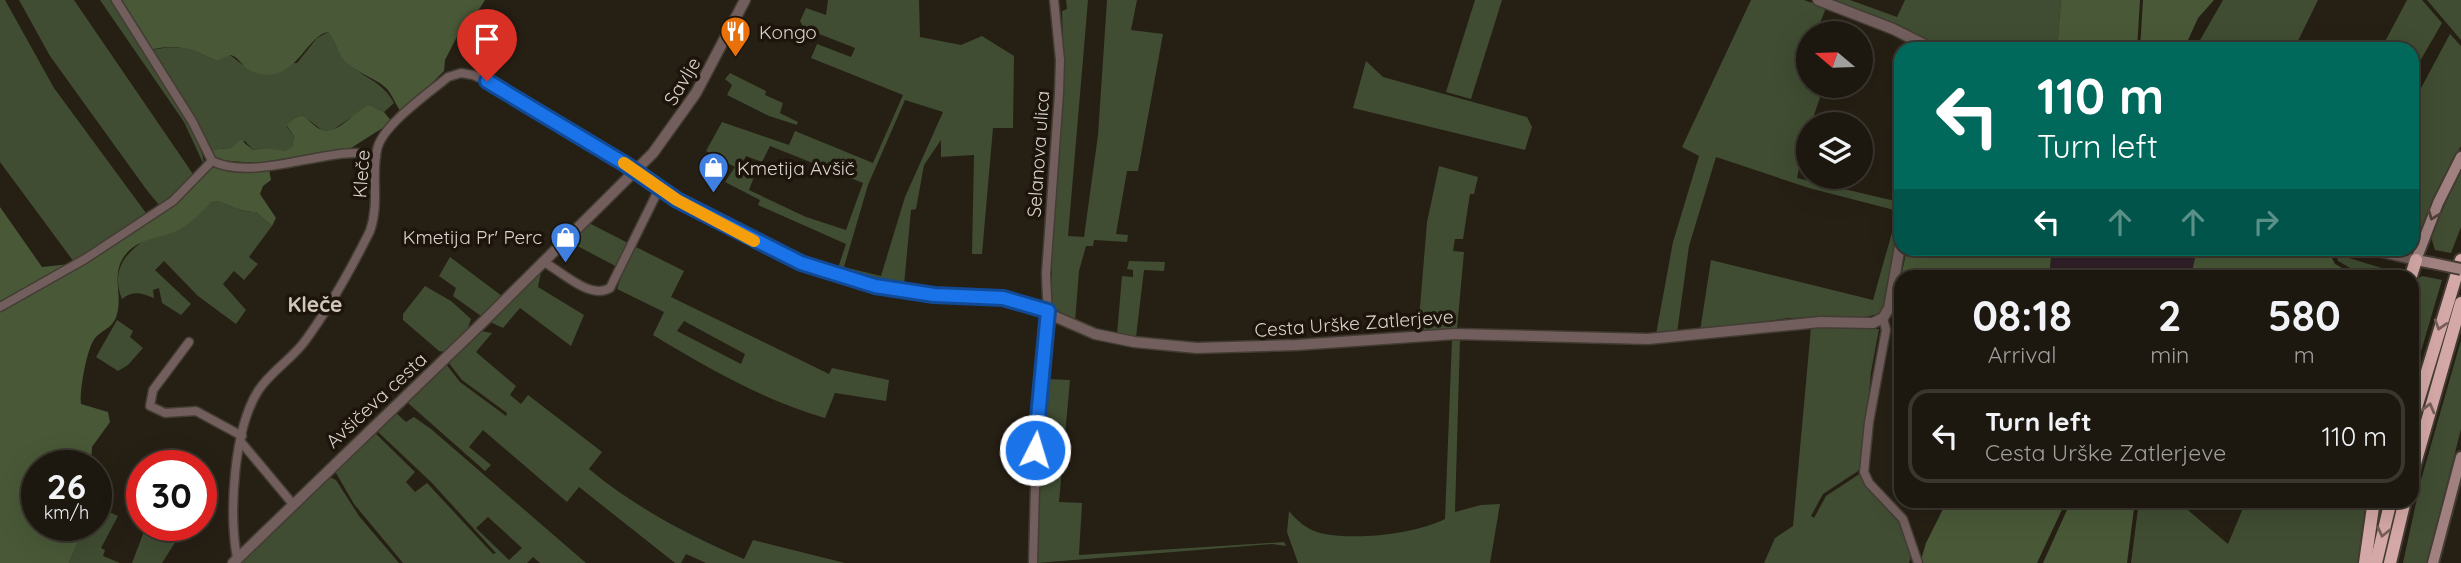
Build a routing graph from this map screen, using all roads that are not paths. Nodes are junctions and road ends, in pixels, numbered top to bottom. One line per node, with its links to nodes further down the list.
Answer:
1 (116, 0): 8 (street)
2 (745, 0): 9 (street, Savlje)
3 (1054, 0): 22 (street, Selanova ulica)
4 (1818, 0): 5 (street)
5 (1919, 42)
6 (376, 157): 8 (street); 9 (street, Kleče); 26 (street, Kleče)
7 (2461, 157): 11 (main road, one-way to 11)
8 (212, 162): 21 (street)
9 (635, 171): 10 (street, Cesta Urške Zatlerjeve); 16 (street, Avšičeva cesta)
10 (659, 189): 16 (street); 22 (street, Cesta Urške Zatlerjeve)
11 (2419, 252)
12 (2399, 256): 14 (street)
13 (2418, 256): 14 (main road, one-way to 14)
14 (2416, 260): 17 (main road, bridge); 18 (highway)
15 (2461, 260): 25 (highway, one-way to 25)
16 (544, 262): 29 (street, Avšičeva cesta)
17 (2461, 269)
18 (2413, 270)
19 (1894, 285): 23 (street)
20 (2461, 303): 27 (highway, one-way to 20)
21 (0, 307)
22 (1048, 311): 23 (street, Cesta Urške Zatlerjeve); 36 (street, Selanova ulica)
23 (1883, 318): 30 (street)
24 (189, 342): 26 (street)
25 (2419, 398)
26 (241, 439): 29 (street); 35 (street, Kleče)
27 (2419, 450)
28 (2461, 457): 41 (main road)
29 (292, 503): 35 (street, Avšičeva cesta)
30 (1894, 507)
31 (1895, 508): 37 (street)
32 (2373, 508): 38 (highway)
33 (2389, 508): 39 (highway, one-way to 39)
34 (2403, 508): 40 (highway)
35 (235, 561)
36 (1033, 563)
37 (1918, 563)
38 (2365, 563)
39 (2376, 563)
40 (2390, 563)
41 (2433, 563)

